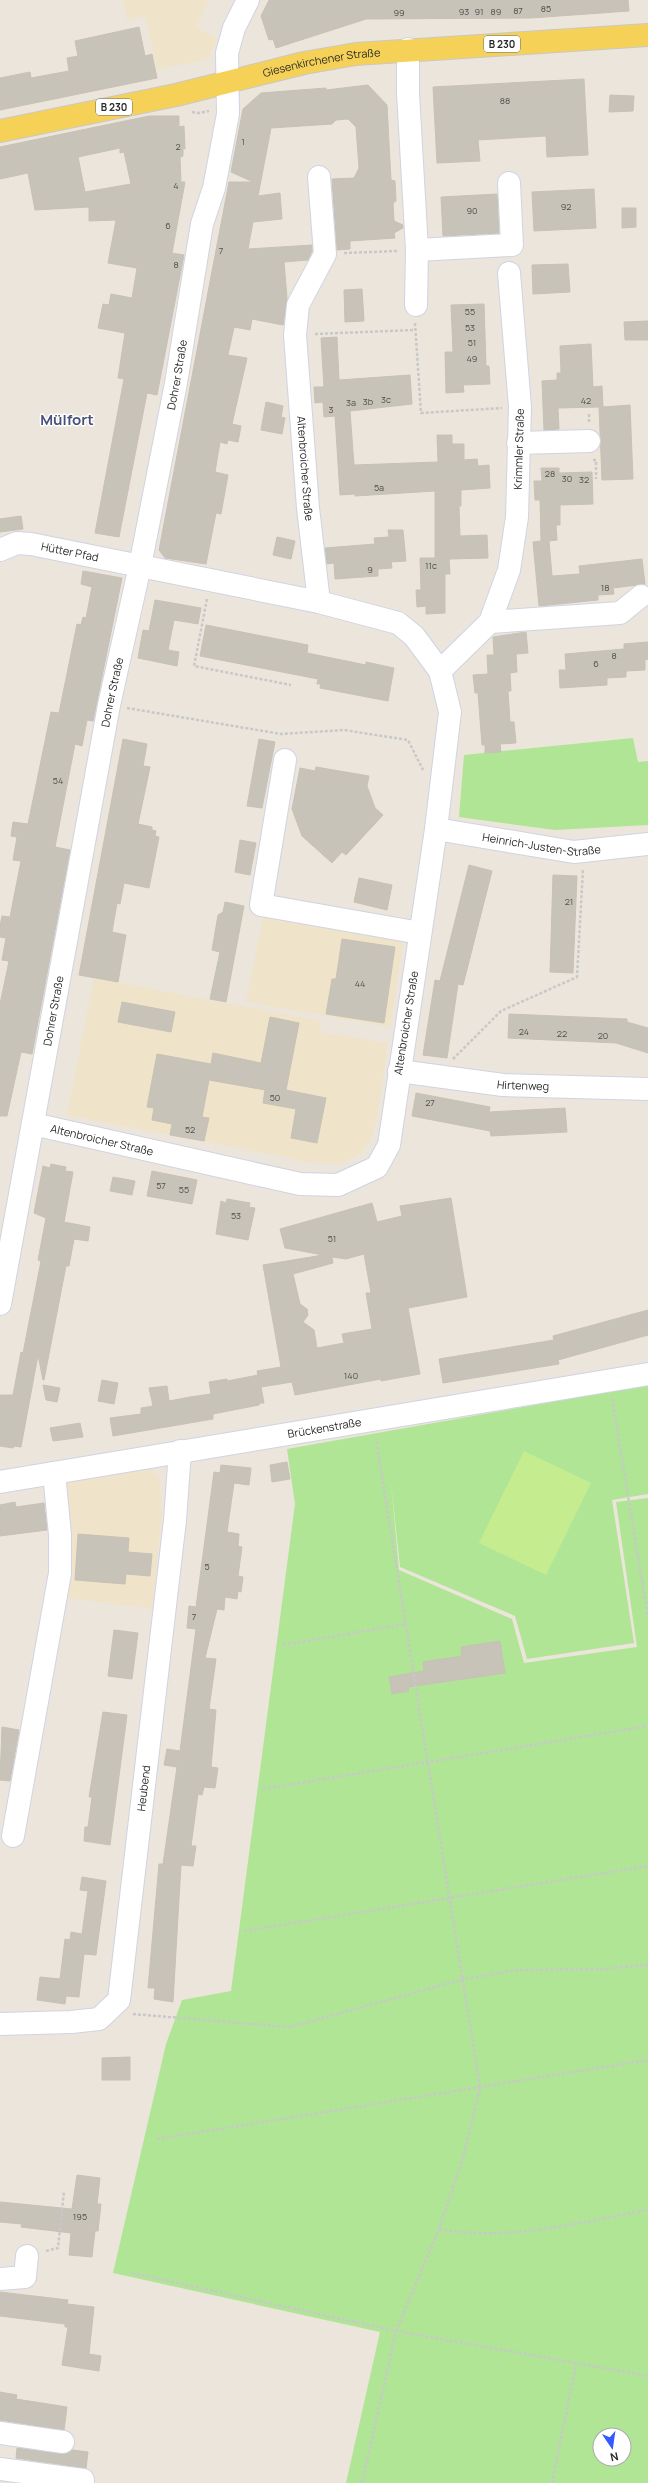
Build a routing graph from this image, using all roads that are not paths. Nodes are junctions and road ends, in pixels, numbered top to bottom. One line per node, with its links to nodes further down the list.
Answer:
1 (248, 0): 4 (street, Dohrer Straße)
2 (648, 35): 3 (main road, Giesenkirchener Straße / B 230)
3 (408, 50): 4 (main road, Giesenkirchener Straße / B 230); 8 (street)
4 (227, 83): 5 (main road, Giesenkirchener Straße / B 230); 14 (street, Dohrer Straße)
5 (0, 131)
6 (319, 177): 16 (street, Altenbroicher Straße)
7 (509, 183): 8 (street)
8 (416, 250): 10 (street)
9 (509, 273): 12 (street, Krimmler Straße)
10 (416, 305)
11 (588, 440): 12 (street)
12 (518, 443): 17 (street, Krimmler Straße)
13 (0, 550): 14 (street, Hütter Pfad)
14 (140, 566): 16 (street, Altenbroicher Straße); 25 (street, Dohrer Straße)
15 (641, 596): 17 (street)
16 (319, 602): 18 (street, Altenbroicher Straße)
17 (490, 622): 18 (street, Krimmler Straße)
18 (440, 671): 20 (street, Altenbroicher Straße)
19 (285, 760): 22 (street)
20 (436, 829): 21 (street, Heinrich-Justen-Straße); 22 (street, Altenbroicher Straße)
21 (648, 844)
22 (420, 933): 23 (street, Altenbroicher Straße)
23 (398, 1071): 24 (street, Hirtenweg); 25 (street, Altenbroicher Straße)
24 (648, 1088)
25 (33, 1124): 26 (street, Dohrer Straße)
26 (0, 1304)
27 (648, 1374): 28 (street, Brückenstraße)
28 (180, 1451): 29 (street, Brückenstraße); 32 (street, Heubend)
29 (54, 1473): 30 (street, Brückenstraße); 31 (street)
30 (0, 1482)
31 (13, 1836)
32 (0, 2024)
33 (27, 2256): 34 (street)
34 (0, 2278)
35 (0, 2433): 36 (street)
36 (63, 2442)
37 (1, 2470): 38 (street)
38 (83, 2480)

